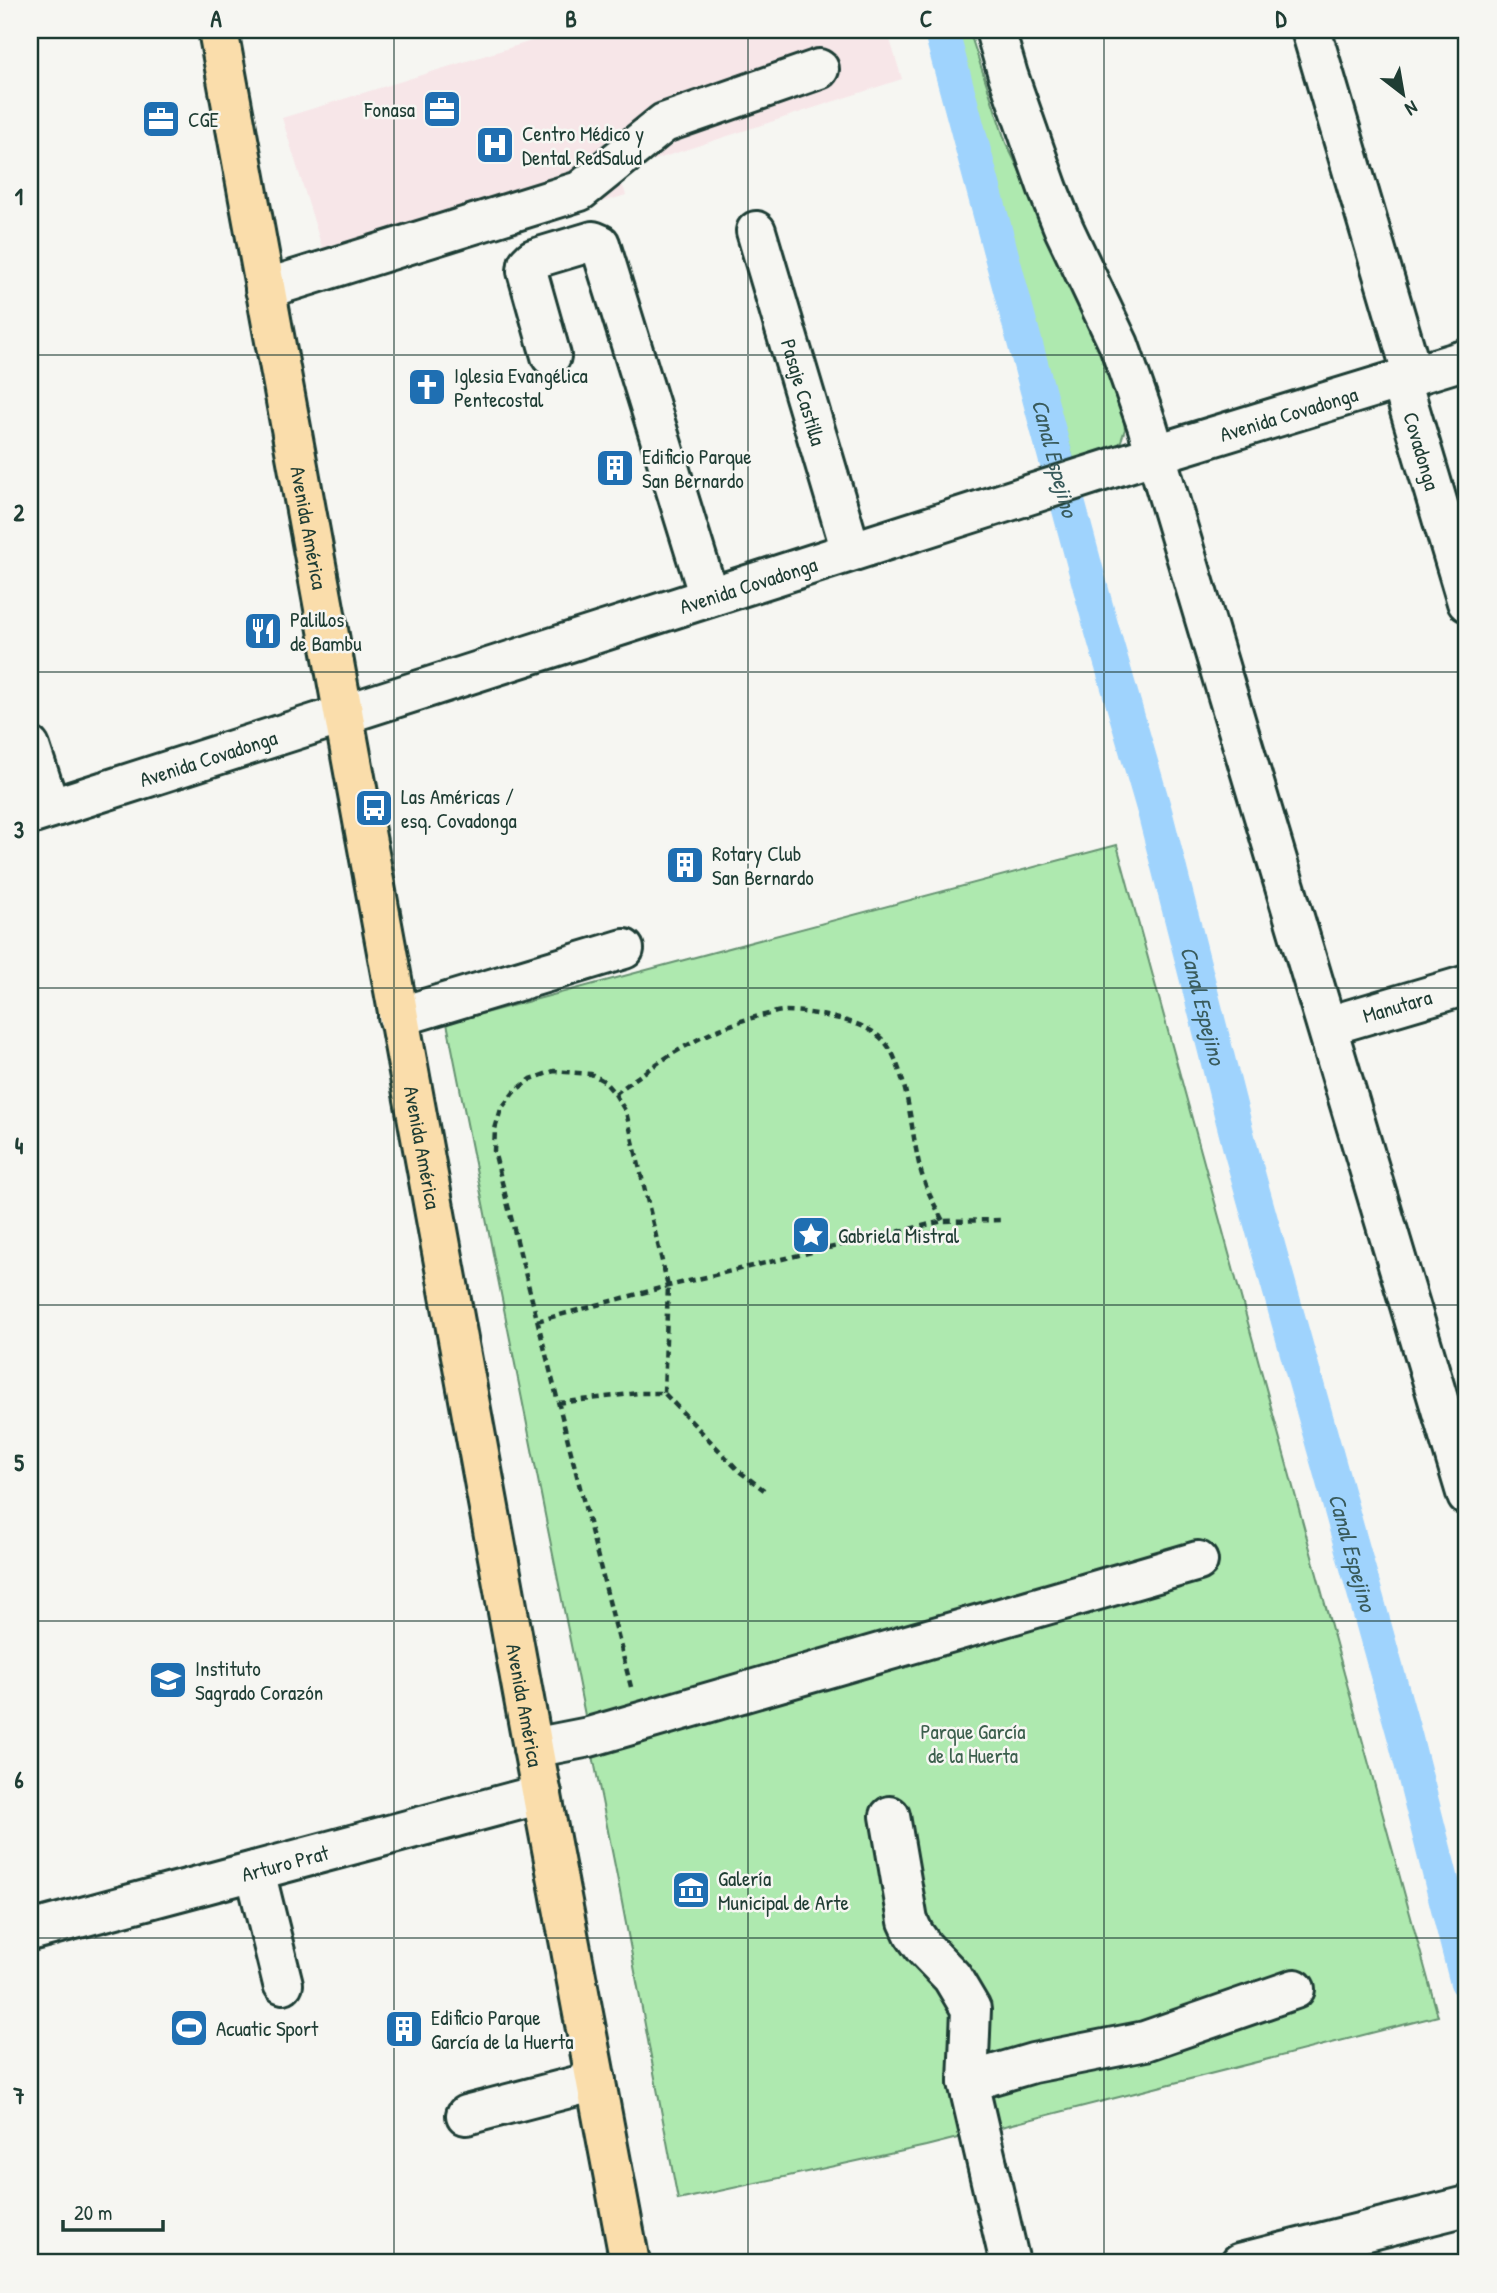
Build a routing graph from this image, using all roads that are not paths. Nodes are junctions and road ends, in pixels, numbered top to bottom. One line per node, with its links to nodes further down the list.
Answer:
1 (218, 30): 6 (main road, Avenida América)
2 (995, 30): 10 (street)
3 (1311, 30): 9 (street, Covadonga)
4 (819, 69): 6 (street)
5 (756, 232): 11 (street, Pasaje Castilla)
6 (265, 289): 14 (main road, Avenida América)
7 (551, 356): 12 (street)
8 (1467, 359): 9 (street, Avenida Covadonga)
9 (1407, 378): 10 (street, Avenida Covadonga); 13 (street, Covadonga)
10 (1156, 454): 11 (street, Avenida Covadonga); 20 (street)
11 (851, 551): 12 (street, Avenida Covadonga)
12 (709, 597): 14 (street, Avenida Covadonga)
13 (1467, 602)
14 (343, 715): 16 (street, Avenida Covadonga); 19 (main road, Avenida América)
15 (30, 747): 16 (street)
16 (40, 811)
17 (624, 949): 19 (street)
18 (1467, 985): 20 (street, Manutara)
19 (398, 1017): 23 (main road, Avenida América)
20 (1328, 1026): 21 (street)
21 (1467, 1496)
22 (1198, 1561): 23 (street)
23 (533, 1748): 24 (main road, Avenida América)
24 (542, 1794): 26 (street, Arturo Prat); 30 (main road, Avenida América)
25 (890, 1816): 31 (street)
26 (255, 1871): 27 (street, Arturo Prat); 28 (street)
27 (30, 1931)
28 (283, 1984)
29 (1295, 1989): 31 (street)
30 (596, 2081): 32 (street); 35 (main road, Avenida América)
31 (968, 2082): 36 (street)
32 (466, 2115)
33 (1467, 2206): 34 (street)
34 (1262, 2261)
35 (630, 2263)
36 (1010, 2263)

